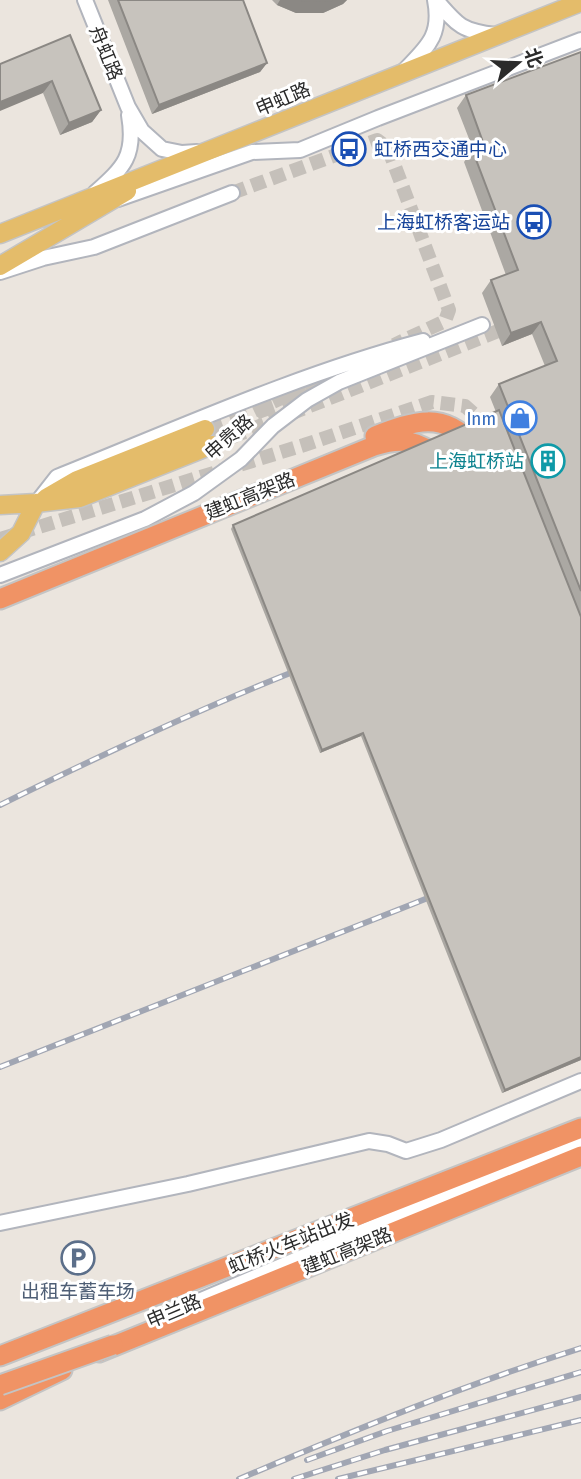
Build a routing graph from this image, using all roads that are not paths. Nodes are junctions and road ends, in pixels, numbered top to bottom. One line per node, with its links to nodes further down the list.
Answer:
1 (85, 0): 7 (street, 舟虹路)
2 (435, 0): 4 (street); 6 (street)
3 (581, 2): 4 (main road, 申虹路)
4 (498, 35): 6 (main road, 申虹路)
5 (581, 40): 10 (street)
6 (402, 74): 8 (main road, 申虹路)
7 (128, 107): 8 (street); 10 (street)
8 (208, 152): 10 (main road, 申虹路)
9 (232, 193): 13 (street)
10 (101, 199): 11 (main road, 申虹路); 12 (main road)
11 (0, 234)
12 (0, 265)
13 (0, 272)
14 (208, 437): 18 (main road, 申贵路)
15 (344, 458): 16 (highway); 17 (highway, 建虹高架路); 22 (highway, 建虹高架路)
16 (485, 466)
17 (453, 474)
18 (36, 503): 19 (main road, 申贵路); 20 (main road); 21 (street, 申贵路)
19 (0, 505)
20 (0, 552)
21 (0, 575)
22 (0, 597)
23 (581, 1081): 27 (street)
24 (581, 1128): 29 (highway, 虹桥火车站出发)
25 (581, 1142): 30 (street, 申兰路)
26 (581, 1156): 28 (highway, 建虹高架路)
27 (0, 1223)
28 (113, 1345): 30 (highway, bridge); 31 (highway, bridge)
29 (0, 1356)
30 (0, 1385)
31 (0, 1399)

